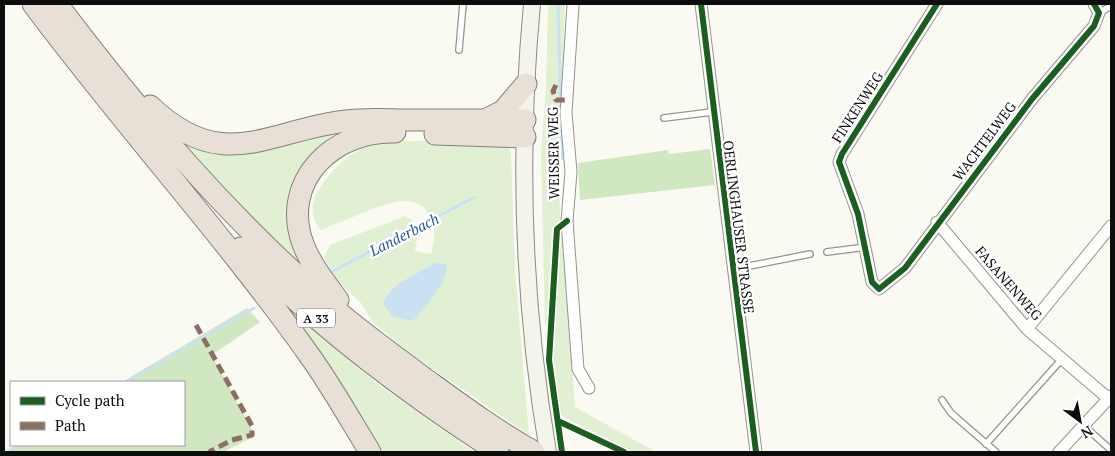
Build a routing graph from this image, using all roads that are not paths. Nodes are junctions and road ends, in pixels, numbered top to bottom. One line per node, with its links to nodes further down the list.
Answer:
1 (33, 4): 17 (highway, A 33)
2 (57, 4): 10 (highway, A 33)
3 (463, 4): 11 (lane)
4 (532, 4): 12 (main road)
5 (573, 4): 28 (street, WEISSER WEG)
6 (700, 4): 13 (street, OERLINGHAUSER STRASSE)
7 (937, 4): 20 (street, FINKENWEG)
8 (1111, 6): 9 (lane)
9 (1096, 8): 18 (street, WACHTELWEG)
10 (81, 36): 15 (highway); 26 (highway, A 33)
11 (459, 50)
12 (526, 84): 15 (highway); 16 (main road)
13 (712, 112): 14 (lane); 23 (street, OERLINGHAUSER STRASSE)
14 (664, 118)
15 (485, 120): 16 (highway)
16 (525, 129): 26 (highway); 37 (main road)
17 (157, 158): 34 (highway); 35 (highway, A 33)
18 (937, 222): 24 (street, WACHTELWEG); 25 (street, FASANENWEG)
19 (1111, 226): 25 (street)
20 (866, 247): 21 (lane); 24 (street, FINKENWEG)
21 (827, 252)
22 (810, 254): 23 (lane)
23 (733, 270): 38 (street, OERLINGHAUSER STRASSE)
24 (879, 289)
25 (1027, 329): 27 (street, FASANENWEG)
26 (364, 334): 36 (highway, A 33)
27 (1062, 359): 29 (street, FASANENWEG); 32 (lane)
28 (589, 388)
29 (1110, 397): 31 (street)
30 (942, 400): 32 (lane)
31 (1084, 426): 33 (lane); 40 (street)
32 (986, 444): 39 (lane)
33 (1111, 450)
34 (370, 452)
35 (498, 452)
36 (534, 452)
37 (548, 452)
38 (756, 452)
39 (996, 452)
40 (1059, 452)

